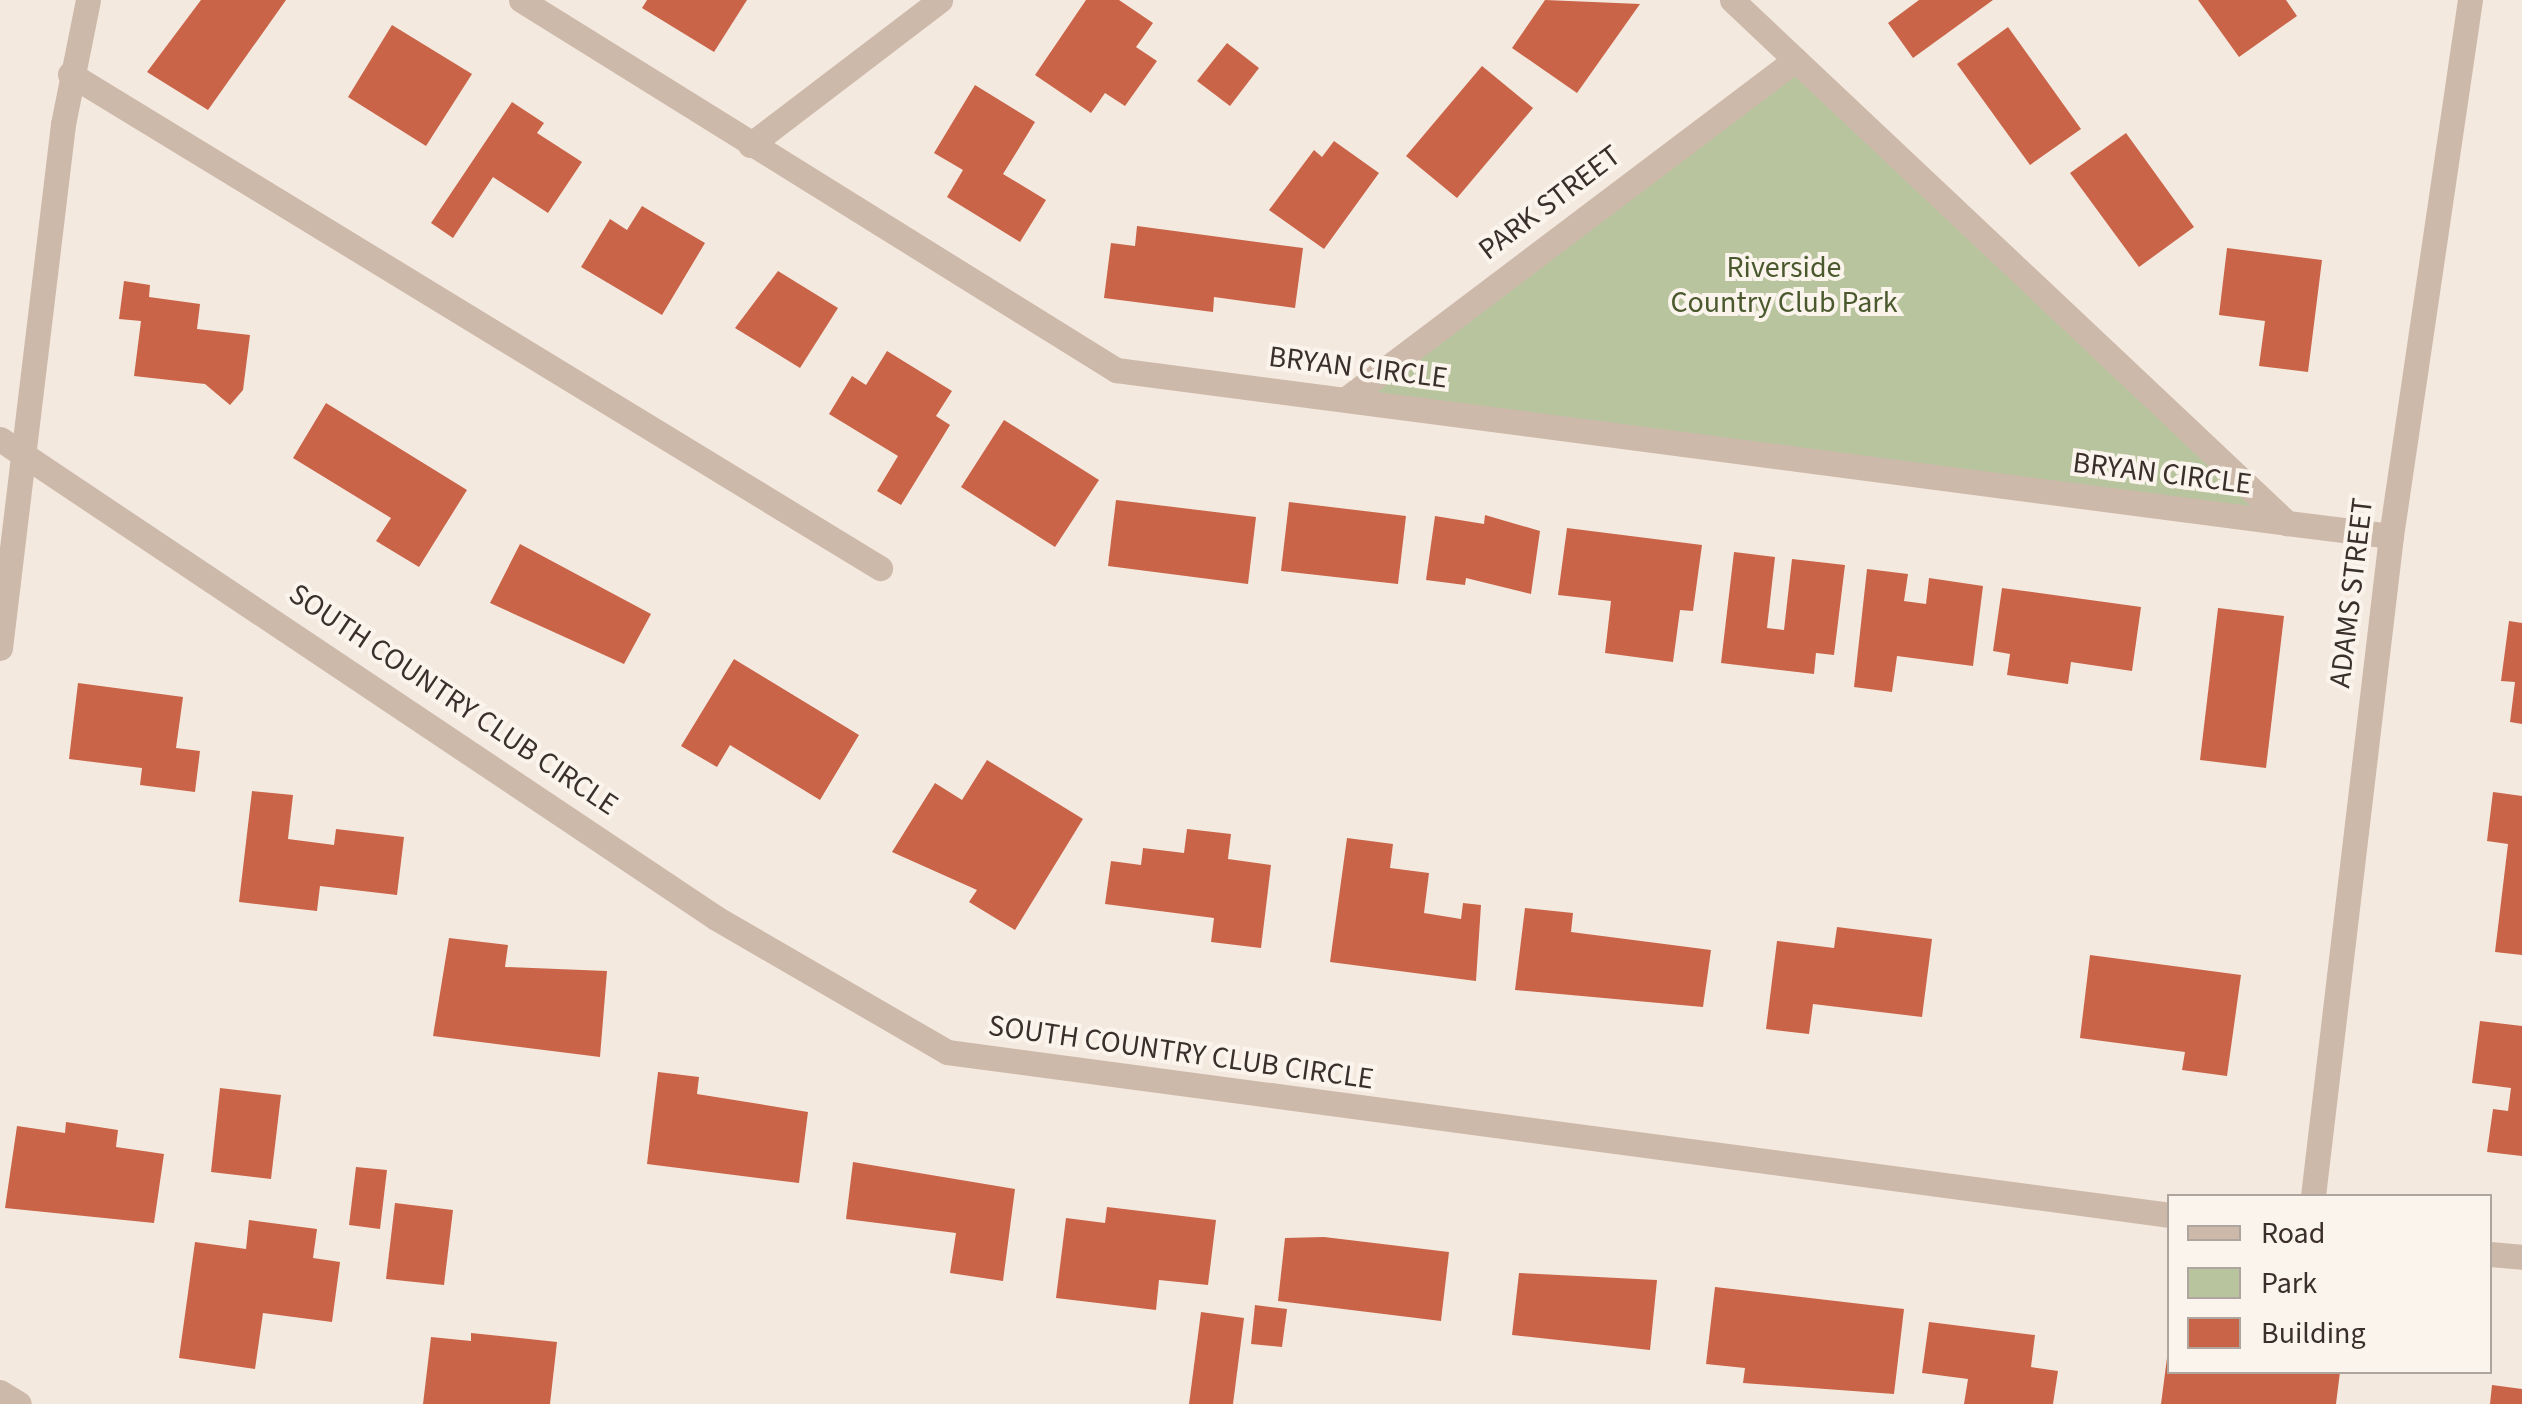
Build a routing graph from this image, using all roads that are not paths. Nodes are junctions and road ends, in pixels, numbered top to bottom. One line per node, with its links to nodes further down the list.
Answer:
1 (88, 0): 7 (street)
2 (521, 0): 8 (street, BRYAN CIRCLE)
3 (940, 0): 8 (street)
4 (1732, 0): 6 (street, BRYAN CIRCLE)
5 (2470, 0): 13 (street, ADAMS STREET)
6 (1795, 60): 9 (street, PARK STREET); 12 (street, BRYAN CIRCLE)
7 (70, 74): 11 (street); 14 (street)
8 (750, 145): 9 (street, BRYAN CIRCLE)
9 (1346, 400): 12 (street, BRYAN CIRCLE)
10 (0, 439): 11 (street, SOUTH COUNTRY CLUB CIRCLE)
11 (26, 455): 15 (street); 17 (street, SOUTH COUNTRY CLUB CIRCLE)
12 (2288, 523): 13 (street, BRYAN CIRCLE)
13 (2391, 536): 16 (street, ADAMS STREET)
14 (880, 568)
15 (0, 648)
16 (2313, 1194)
17 (2167, 1215)
18 (2492, 1254): 19 (street)
19 (2522, 1257)
20 (0, 1392): 21 (street)
21 (19, 1404)

